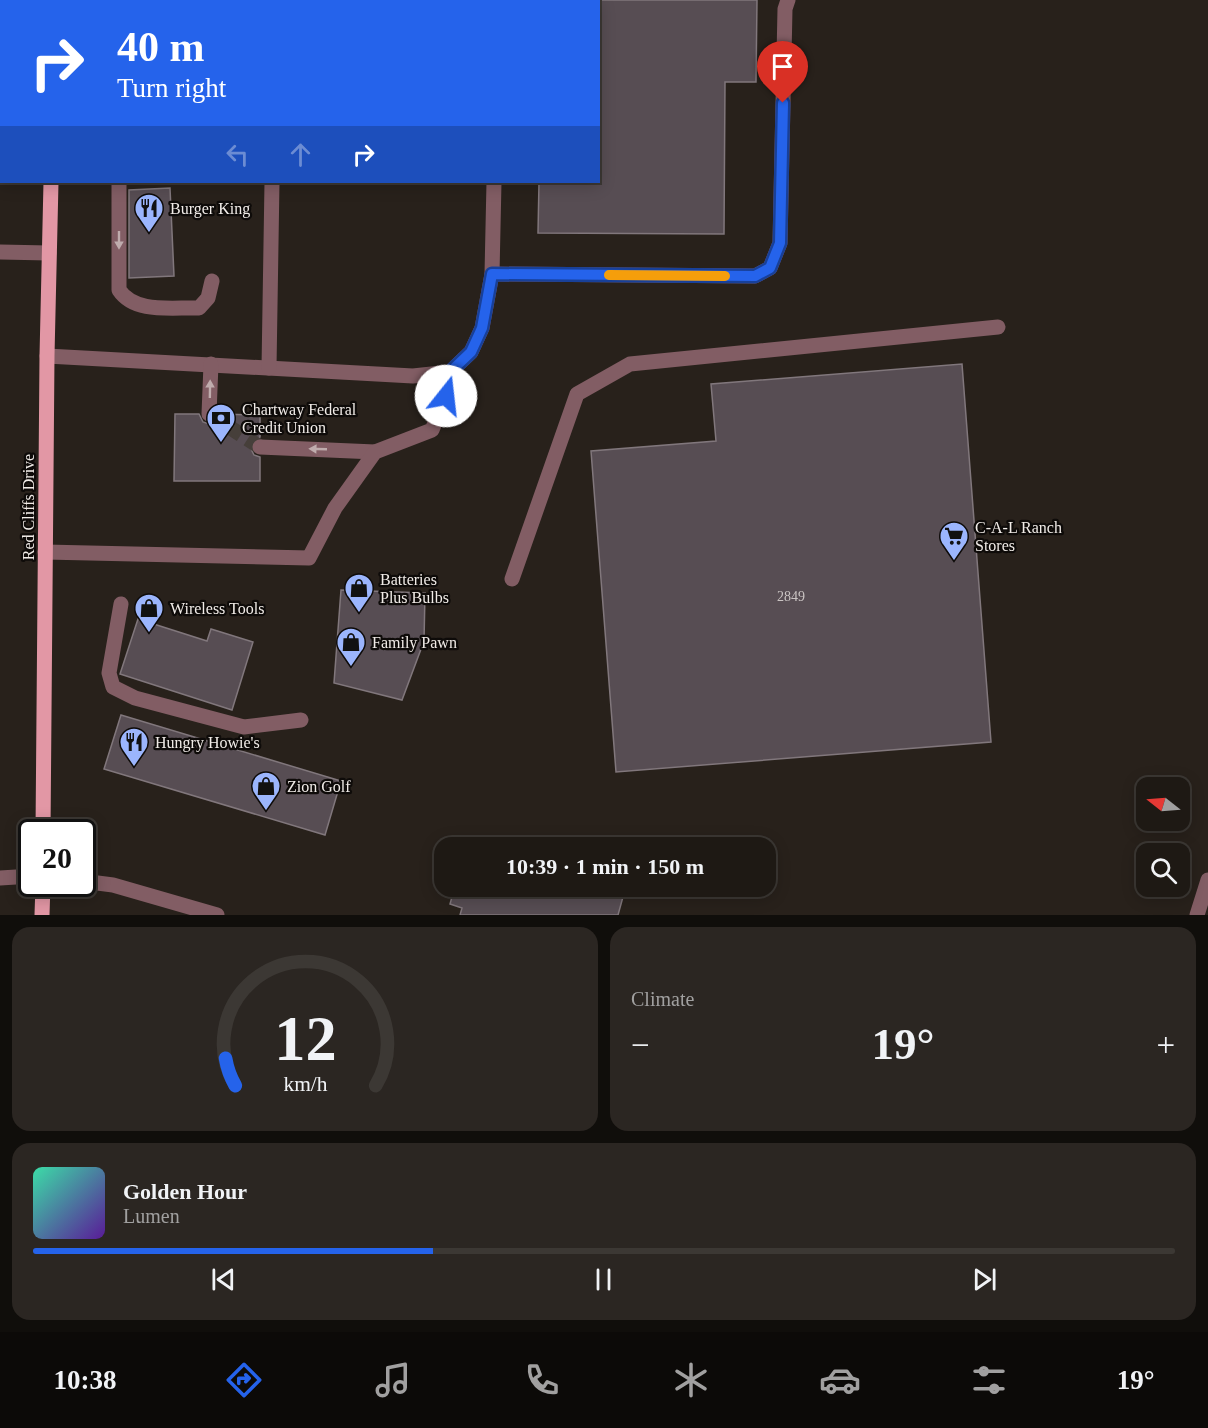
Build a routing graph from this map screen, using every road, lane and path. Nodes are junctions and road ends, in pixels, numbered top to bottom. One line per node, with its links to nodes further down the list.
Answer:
1 (788, 0): 8 (street)
2 (51, 183): 7 (main road, Red Cliffs Drive)
3 (119, 183): 9 (street, one-way to 9)
4 (272, 183): 13 (street)
5 (494, 183): 8 (street)
6 (0, 252): 7 (street)
7 (49, 253): 11 (main road, Red Cliffs Drive)
8 (492, 274): 14 (street)
9 (212, 280)
10 (998, 327): 19 (street)
11 (47, 356): 12 (street); 18 (main road, Red Cliffs Drive)
12 (211, 364): 13 (street); 15 (street, one-way to 12)
13 (269, 368): 14 (street)
14 (450, 372): 17 (street)
15 (209, 414)
16 (260, 447): 17 (street, one-way to 16)
17 (375, 452): 18 (street)
18 (45, 552): 22 (main road, Red Cliffs Drive)
19 (512, 579)
20 (121, 604): 21 (street)
21 (301, 720)
22 (43, 819)
23 (18, 877): 24 (street)
24 (0, 878)
25 (1208, 880): 30 (street)
26 (96, 882): 29 (street)
27 (43, 897): 28 (main road)
28 (42, 915)
29 (217, 915)
30 (1197, 915)

